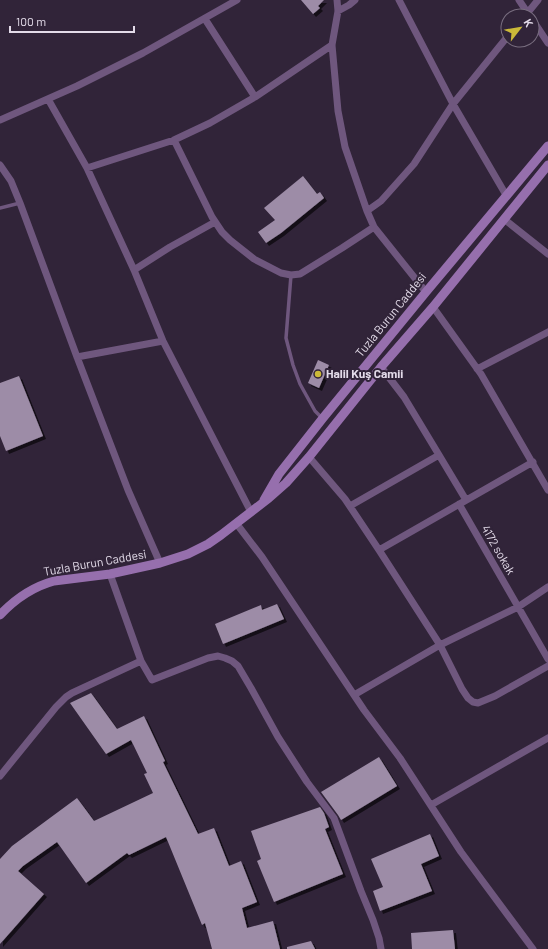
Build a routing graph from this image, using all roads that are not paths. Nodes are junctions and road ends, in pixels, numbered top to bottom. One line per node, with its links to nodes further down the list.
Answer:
1 (237, 0): 6 (street)
2 (337, 0): 5 (street)
3 (355, 0): 5 (street)
4 (399, 0): 13 (street)
5 (338, 11): 9 (street)
6 (205, 19): 11 (street); 12 (street)
7 (540, 31): 8 (street)
8 (548, 43)
9 (332, 45): 11 (street); 23 (street)
10 (500, 46): 13 (street)
11 (255, 97): 15 (street)
12 (48, 99): 14 (street); 19 (street)
13 (453, 104): 20 (street); 23 (street)
14 (0, 120)
15 (174, 140): 19 (street); 25 (street)
16 (548, 146): 20 (main road, Tuzla Burun Caddesi)
17 (0, 165): 21 (street)
18 (548, 165): 24 (main road, Tuzla Burun Caddesi)
19 (87, 168): 28 (street)
20 (506, 195): 30 (main road, Tuzla Burun Caddesi)
21 (20, 203): 22 (lane); 34 (street)
22 (0, 208)
23 (367, 211): 26 (street)
24 (504, 219): 27 (street); 31 (main road, Tuzla Burun Caddesi)
25 (215, 222): 28 (street); 29 (street)
26 (374, 227): 29 (street); 30 (street)
27 (548, 254)
28 (134, 270): 33 (street)
29 (291, 275): 37 (lane)
30 (426, 292): 37 (main road, Tuzla Burun Caddesi)
31 (432, 307): 35 (main road, Tuzla Burun Caddesi); 36 (street)
32 (548, 332): 36 (street)
33 (163, 341): 34 (street); 46 (street)
34 (77, 357): 49 (street)
35 (381, 367): 38 (street); 39 (main road, Tuzla Burun Caddesi)
36 (477, 369): 40 (street)
37 (323, 418): 44 (main road, Tuzla Burun Caddesi)
38 (438, 455): 42 (street); 45 (street)
39 (309, 457): 44 (main road, Tuzla Burun Caddesi); 45 (street)
40 (533, 462): 41 (street); 42 (street)
41 (548, 490)
42 (466, 500): 43 (street)
43 (459, 504): 48 (street); 52 (street, 4172 sokak)
44 (260, 506): 46 (main road, Tuzla Burun Caddesi)
45 (350, 506): 48 (street)
46 (251, 512): 47 (main road, Tuzla Burun Caddesi)
47 (236, 523): 49 (main road, Tuzla Burun Caddesi); 58 (street)
48 (379, 550): 54 (street)
49 (160, 563): 50 (main road, Tuzla Burun Caddesi)
50 (110, 574): 53 (main road, Tuzla Burun Caddesi); 56 (street)
51 (548, 587): 52 (street)
52 (518, 607): 54 (street); 55 (street, 4172 sokak)
53 (0, 615)
54 (440, 645): 57 (street); 58 (street)
55 (548, 659)
56 (140, 661): 60 (street); 62 (street)
57 (548, 666)
58 (354, 695): 61 (street)
59 (548, 738): 61 (street)
60 (0, 776)
61 (431, 805): 63 (street)
62 (382, 949)
63 (533, 949)

